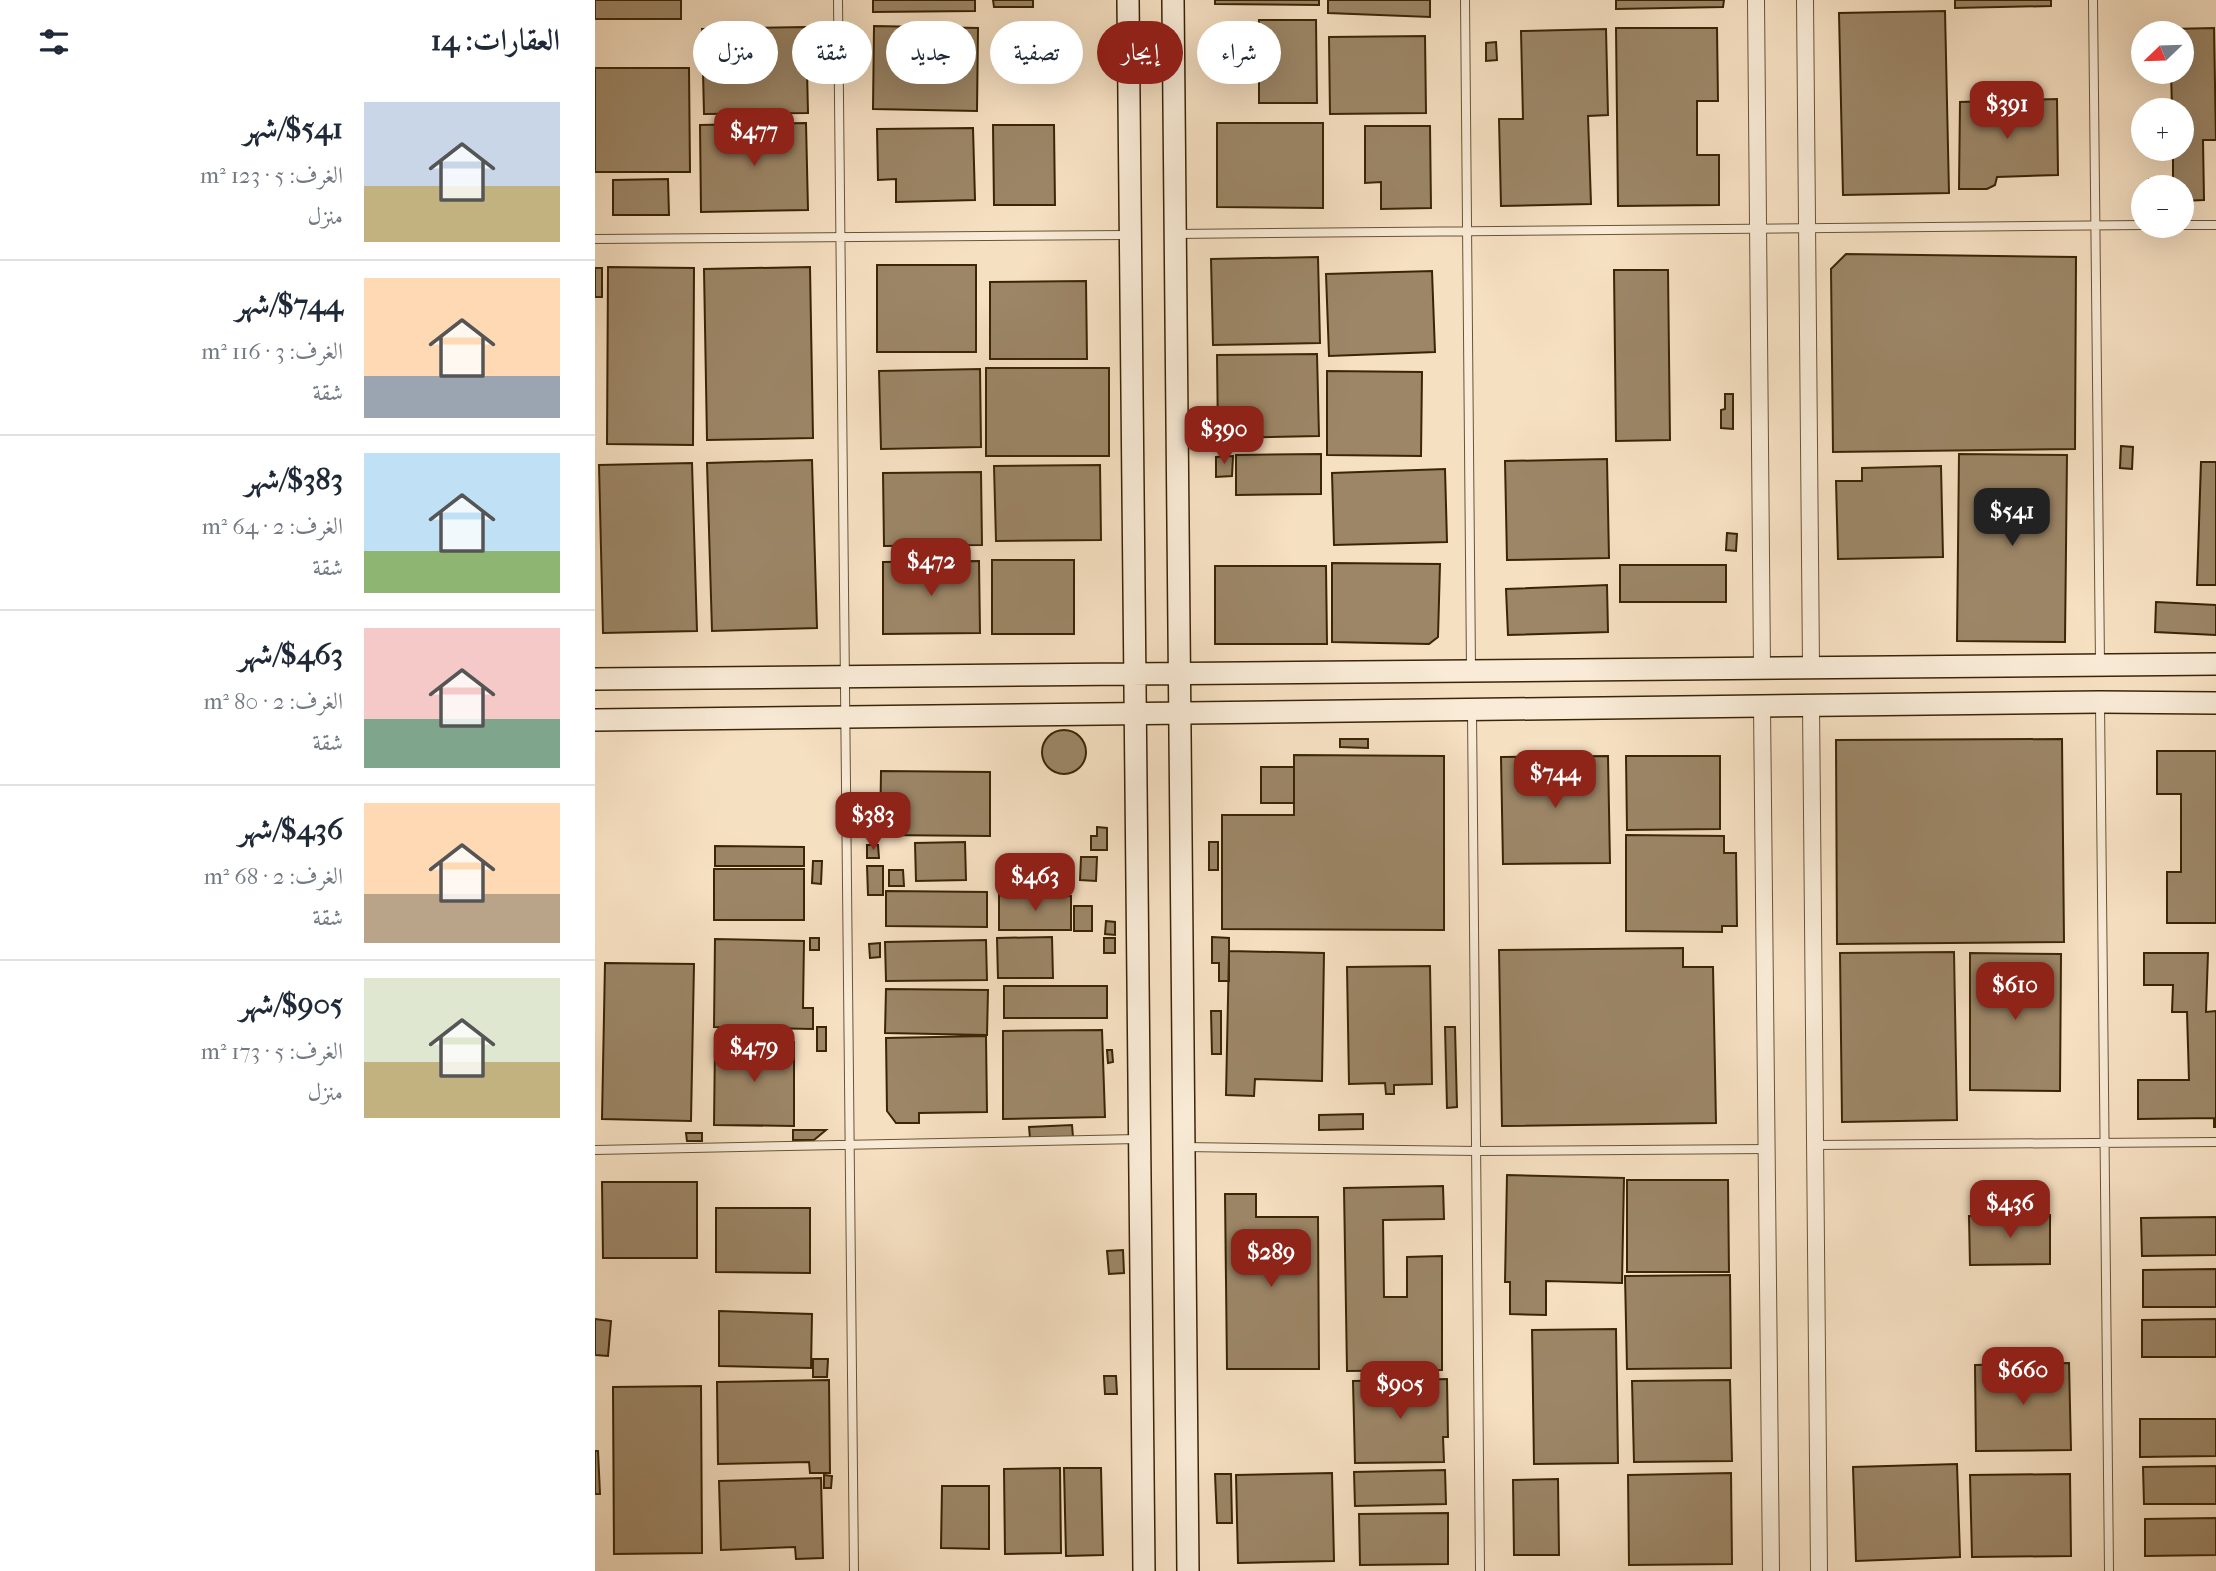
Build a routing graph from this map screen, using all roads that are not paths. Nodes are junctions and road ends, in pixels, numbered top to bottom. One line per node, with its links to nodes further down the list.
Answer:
1 (838, 0): 17 (lane)
2 (1128, 0): 15 (street)
3 (1173, 0): 16 (street)
4 (1465, 0): 14 (lane)
5 (1756, 0): 13 (street)
6 (1805, 0): 12 (street)
7 (2093, 0): 11 (lane)
8 (2131, 225): 11 (lane)
9 (2194, 225): 10 (lane)
10 (2216, 225)
11 (2096, 226): 12 (lane); 19 (lane)
12 (1807, 228): 13 (lane); 21 (street)
13 (1758, 229): 14 (lane); 22 (street)
14 (1467, 231): 16 (lane); 23 (lane)
15 (1130, 234): 17 (lane); 25 (street)
16 (1175, 234): 24 (street)
17 (841, 237): 18 (lane); 26 (lane)
18 (595, 239)
19 (2100, 663): 20 (street); 21 (street)
20 (2216, 664)
21 (1811, 666): 22 (street)
22 (1762, 667): 23 (street)
23 (1471, 670): 24 (street)
24 (1180, 673): 25 (street); 33 (street)
25 (1134, 674): 26 (street); 34 (street)
26 (845, 677): 27 (street); 35 (lane)
27 (595, 679)
28 (2100, 702): 29 (street); 30 (street); 39 (lane)
29 (2216, 703)
30 (1811, 705): 31 (street); 41 (street)
31 (1762, 706): 32 (street); 43 (street)
32 (1472, 709): 33 (street); 45 (lane)
33 (1180, 713): 34 (street); 42 (street)
34 (1135, 714): 35 (street); 37 (street)
35 (845, 717): 36 (street); 40 (lane)
36 (595, 720)
37 (1138, 1139): 40 (lane); 47 (street)
38 (2216, 1142): 39 (lane)
39 (2105, 1143): 41 (lane); 52 (lane)
40 (850, 1145): 44 (lane); 46 (lane)
41 (1815, 1145): 51 (street)
42 (1184, 1147): 45 (lane); 48 (street)
43 (1767, 1149): 45 (lane); 50 (street)
44 (595, 1150)
45 (1476, 1151): 49 (lane)
46 (854, 1571)
47 (1144, 1571)
48 (1188, 1571)
49 (1480, 1571)
50 (1771, 1571)
51 (1819, 1571)
52 (2109, 1571)

